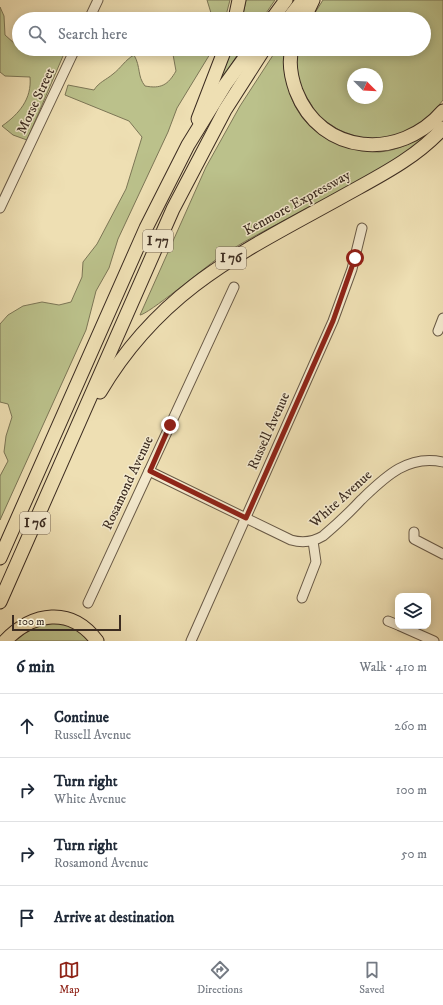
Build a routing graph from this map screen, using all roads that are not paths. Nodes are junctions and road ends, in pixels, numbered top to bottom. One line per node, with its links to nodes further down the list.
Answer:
1 (98, 0): 6 (street)
2 (239, 0): 7 (highway)
3 (286, 0): 8 (highway)
4 (303, 0): 9 (highway)
5 (314, 0): 10 (highway)
6 (93, 12)
7 (236, 12)
8 (277, 12)
9 (294, 12)
10 (308, 12)
11 (72, 56): 19 (street, Morse Street)
12 (222, 56): 18 (highway, I 76)
13 (246, 56): 18 (highway)
14 (259, 56): 24 (highway, I 77)
15 (291, 56): 16 (highway)
16 (443, 111)
17 (443, 128): 24 (highway, Kenmore Expressway / I 76)
18 (188, 145): 31 (highway, I 76)
19 (0, 208)
20 (362, 228): 27 (street, Russell Avenue)
21 (234, 287): 26 (street, Rosamond Avenue)
22 (443, 318): 23 (street)
23 (438, 331)
24 (70, 443): 33 (highway, I 76)
25 (443, 462): 29 (street, White Avenue)
26 (150, 471): 27 (street, White Avenue); 34 (street, Rosamond Avenue)
27 (246, 518): 29 (street, White Avenue); 40 (street, Russell Avenue)
28 (414, 532): 30 (street)
29 (313, 541): 32 (street)
30 (443, 554)
31 (0, 558)
32 (302, 598)
33 (0, 602)
34 (88, 603)
35 (388, 621): 36 (street)
36 (395, 624)
37 (406, 629): 41 (street)
38 (5, 641): 39 (highway)
39 (97, 641)
40 (191, 641)
41 (434, 641)

